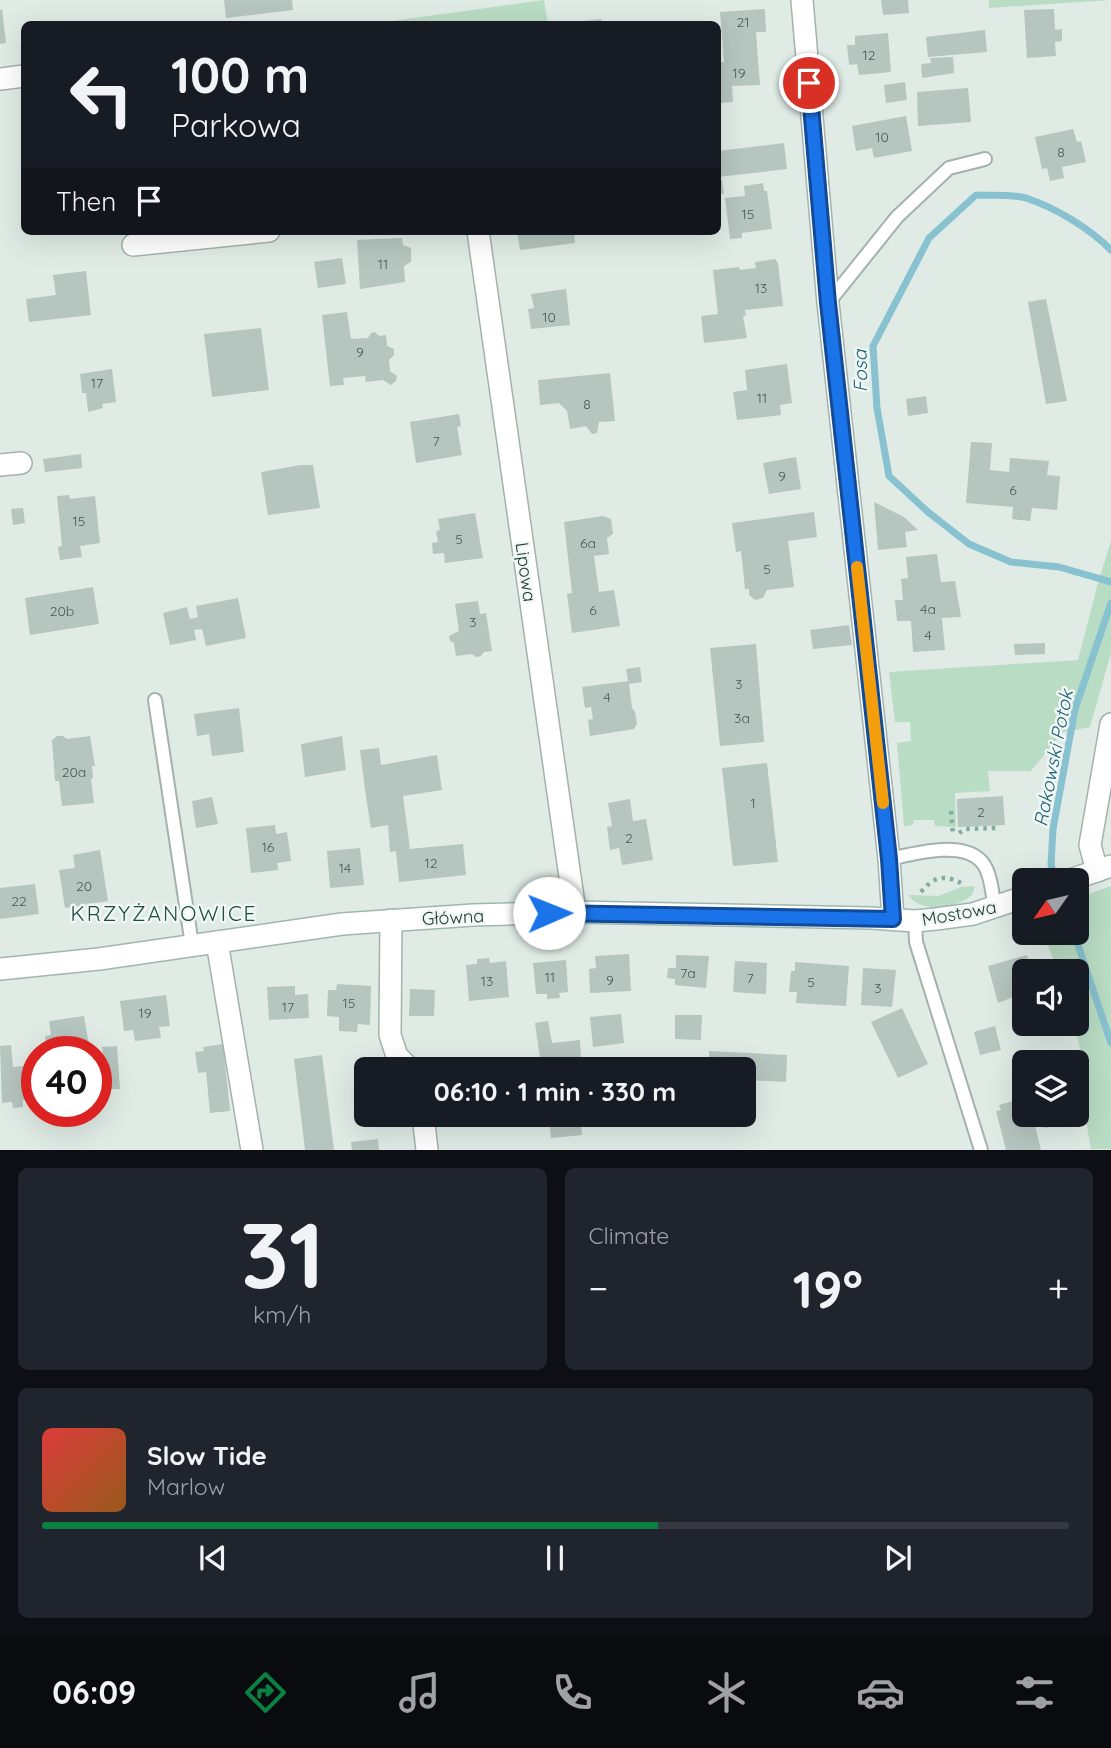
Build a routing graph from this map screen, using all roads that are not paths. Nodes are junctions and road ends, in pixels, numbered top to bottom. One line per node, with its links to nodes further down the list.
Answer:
1 (802, 0): 8 (street)
2 (21, 76): 3 (street)
3 (0, 79)
4 (985, 159): 8 (lane)
5 (233, 235): 7 (street)
6 (479, 235): 15 (street, Lipowa)
7 (133, 246)
8 (828, 303): 11 (street)
9 (155, 700): 19 (lane)
10 (1111, 724): 12 (street)
11 (889, 859): 14 (lane); 17 (street)
12 (1104, 868)
13 (1012, 902): 14 (street, Mostowa)
14 (995, 908): 17 (street, Mostowa)
15 (575, 912): 16 (street, Główna); 17 (street, Główna)
16 (391, 920): 18 (street, Główna); 21 (street)
17 (904, 920): 25 (lane)
18 (217, 942): 19 (street, Główna); 23 (street)
19 (192, 945): 20 (street, Główna)
20 (0, 968)
21 (398, 1057)
22 (424, 1127): 24 (street)
23 (252, 1150)
24 (427, 1150)
25 (981, 1150)

